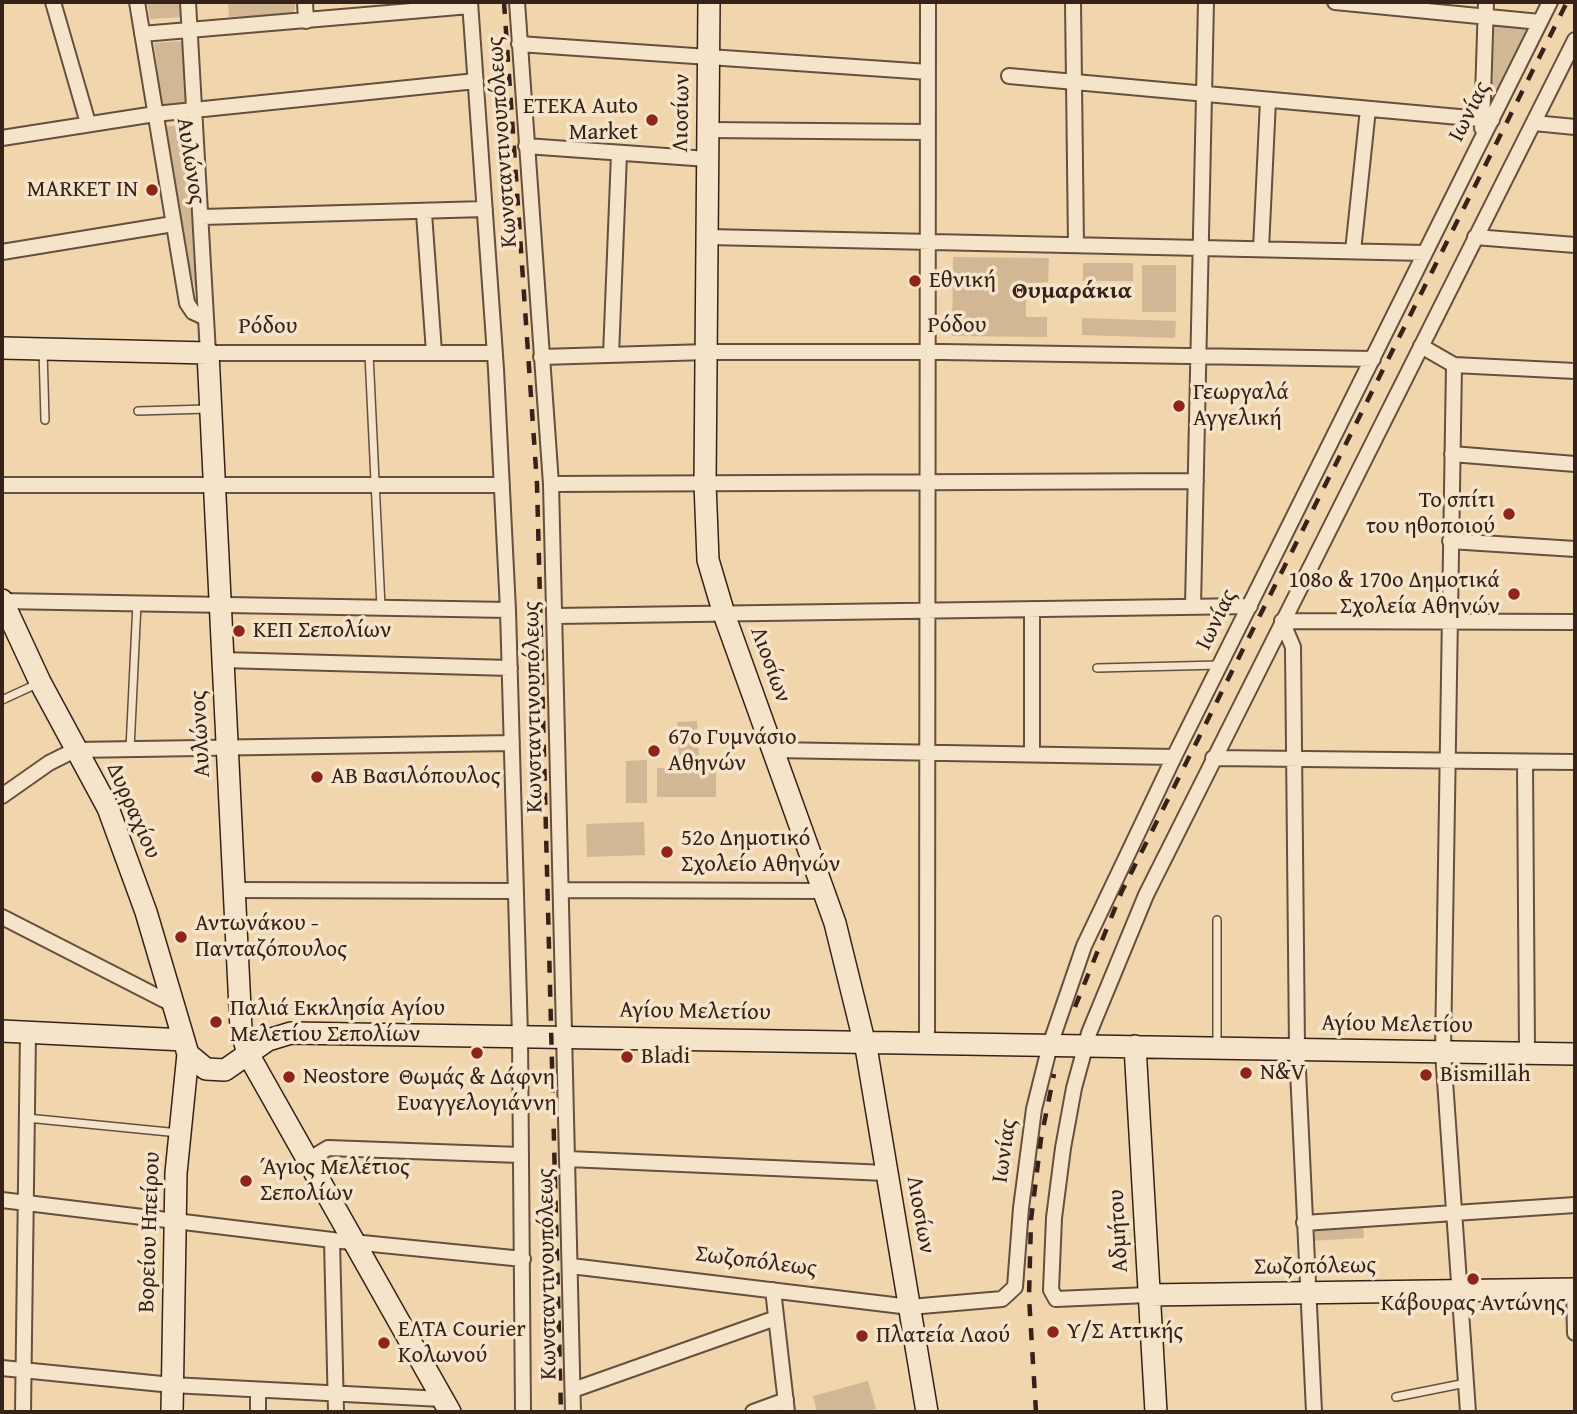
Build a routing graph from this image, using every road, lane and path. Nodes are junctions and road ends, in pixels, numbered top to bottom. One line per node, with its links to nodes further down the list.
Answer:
1 (53, 2): 31 (street)
2 (137, 2): 17 (street, Αυλώνος)
3 (188, 2): 16 (street, Αυλώνος)
4 (305, 2): 14 (street)
5 (517, 2): 19 (street, Κωνσταντινουπόλεως)
6 (709, 2): 20 (main road, Λιοσίων)
7 (928, 2): 21 (street)
8 (1073, 2): 24 (street)
9 (1206, 2): 25 (street)
10 (1335, 2): 13 (street)
11 (1550, 2): 15 (street, Ιωνίας)
12 (470, 4): 14 (street); 23 (street, Κωνσταντινουπόλεως)
13 (1486, 9): 15 (street); 30 (street)
14 (306, 21): 16 (street)
15 (1540, 22): 30 (street, Ιωνίας)
16 (189, 30): 17 (street); 28 (street, Αυλώνος)
17 (142, 34): 29 (street, Αυλώνος)
18 (1575, 40): 32 (street)
19 (519, 44): 20 (street); 37 (street, Κωνσταντινουπόλεως)
20 (709, 56): 21 (street); 34 (main road, Λιοσίων)
21 (928, 72): 35 (street)
22 (1009, 76): 24 (street)
23 (476, 81): 28 (street); 40 (street, Κωνσταντινουπόλεως)
24 (1074, 82): 25 (street); 47 (street)
25 (1204, 93): 26 (street); 49 (street)
26 (1268, 100): 27 (street); 50 (street)
27 (1367, 109): 30 (street); 51 (street)
28 (196, 110): 29 (street); 42 (street, Αυλώνος)
29 (155, 114): 31 (street); 43 (street, Αυλώνος)
30 (1487, 120): 53 (street, Ιωνίας)
31 (88, 122): 36 (street)
32 (1534, 123): 33 (street); 45 (street)
33 (1575, 127)
34 (708, 130): 35 (street); 39 (main road, Λιοσίων)
35 (928, 132): 46 (street)
36 (2, 138)
37 (526, 146): 38 (street); 66 (street, Κωνσταντινουπόλεως)
38 (619, 153): 39 (street); 64 (street)
39 (708, 159): 44 (main road, Λιοσίων)
40 (485, 209): 41 (street); 62 (street, Κωνσταντινουπόλεως)
41 (424, 213): 42 (street); 58 (street)
42 (202, 217): 54 (street, Αυλώνος)
43 (173, 224): 52 (street); 54 (street, Αυλώνος)
44 (708, 237): 46 (street); 59 (main road, Λιοσίων)
45 (1475, 237): 48 (street); 55 (street)
46 (928, 242): 47 (street); 60 (street)
47 (1076, 245): 49 (street)
48 (1575, 245)
49 (1201, 248): 50 (street); 65 (street)
50 (1261, 249): 51 (street)
51 (1353, 251): 53 (street)
52 (2, 252)
53 (1424, 253): 67 (street, Ιωνίας)
54 (206, 318): 61 (street, Αυλώνος)
55 (1421, 345): 68 (street); 96 (street)
56 (2, 348): 57 (main road, Ρόδου)
57 (43, 350): 61 (main road, Ρόδου); 72 (lane)
58 (434, 352): 62 (street, Ρόδου); 63 (street, Ρόδου)
59 (706, 352): 60 (street, Ρόδου); 64 (street, Ρόδου); 77 (main road, Λιοσίων)
60 (928, 352): 65 (street, Ρόδου); 76 (street)
61 (208, 353): 63 (street, Ρόδου); 70 (main road, Αυλώνος)
62 (494, 353): 82 (street, Κωνσταντινουπόλεως)
63 (369, 354): 81 (lane)
64 (611, 355): 66 (street, Ρόδου)
65 (1199, 356): 67 (street, Ρόδου); 75 (street)
66 (541, 357): 78 (street, Κωνσταντινουπόλεως)
67 (1373, 359): 89 (street, Ιωνίας)
68 (1454, 365): 69 (street); 73 (street)
69 (1575, 371)
70 (212, 409): 71 (lane); 80 (main road, Αυλώνος)
71 (138, 411)
72 (45, 419)
73 (1452, 454): 74 (street); 83 (street)
74 (1575, 464)
75 (1196, 481): 76 (street); 88 (street)
76 (927, 482): 77 (street); 93 (street)
77 (705, 483): 78 (street); 94 (main road, Λιοσίων)
78 (551, 484): 95 (street, Κωνσταντινουπόλεως)
79 (2, 485): 80 (street)
80 (216, 485): 81 (street); 87 (main road, Αυλώνος)
81 (375, 485): 82 (street); 90 (lane)
82 (502, 485): 92 (street, Κωνσταντινουπόλεως)
83 (1450, 541): 84 (street); 97 (street)
84 (1575, 549)
85 (2, 601): 86 (street); 103 (main road, Δυρραχίου)
86 (137, 603): 87 (street); 107 (lane)
87 (220, 604): 90 (street); 99 (main road, Αυλώνος)
88 (1193, 606): 89 (street); 91 (street)
89 (1250, 606): 100 (street, Ιωνίας)
90 (381, 607): 92 (street)
91 (1032, 609): 93 (street); 111 (street)
92 (508, 610): 101 (street, Κωνσταντινουπόλεως)
93 (927, 611): 94 (street); 110 (street)
94 (724, 614): 95 (street); 109 (main road, Λιοσίων)
95 (555, 616): 120 (street, Κωνσταντινουπόλεως)
96 (1282, 621): 97 (street); 113 (street); 114 (street)
97 (1448, 621): 98 (street); 115 (street)
98 (1575, 622)
99 (223, 660): 101 (street); 106 (main road, Αυλώνος)
100 (1221, 665): 102 (lane); 112 (street, Ιωνίας)
101 (510, 668): 105 (street, Κωνσταντινουπόλεως)
102 (1097, 668)
103 (40, 682): 104 (lane); 108 (main road, Δυρραχίου)
104 (2, 700)
105 (512, 743): 106 (street); 121 (street, Κωνσταντινουπόλεως)
106 (227, 747): 107 (street); 119 (main road, Αυλώνος)
107 (130, 749): 108 (street)
108 (75, 750): 118 (street); 125 (main road, Δυρραχίου)
109 (774, 750): 110 (street); 122 (main road, Λιοσίων)
110 (927, 752): 111 (street); 131 (street)
111 (1032, 754): 112 (street)
112 (1174, 757): 132 (street, Ιωνίας)
113 (1213, 758): 114 (street); 133 (street)
114 (1296, 760): 115 (street); 137 (street)
115 (1445, 762): 116 (street); 138 (street)
116 (1525, 762): 117 (street); 139 (street)
117 (1575, 762)
118 (2, 796)
119 (235, 890): 121 (street); 140 (main road, Αυλώνος)
120 (562, 890): 122 (street); 129 (street, Κωνσταντινουπόλεως)
121 (515, 891): 128 (street, Κωνσταντινουπόλεως)
122 (825, 891): 130 (main road, Λιοσίων)
123 (2, 917): 125 (street)
124 (1217, 920): 136 (lane)
125 (174, 1005): 135 (main road, Δυρραχίου)
126 (2, 1031): 127 (main road)
127 (28, 1032): 135 (main road); 142 (street)
128 (520, 1036): 129 (main road, Αγίου Μελετίου); 140 (main road, Αγίου Μελετίου); 144 (street, Κωνσταντινουπόλεως)
129 (563, 1036): 130 (main road, Αγίου Μελετίου); 145 (street, Κωνσταντινουπόλεως)
130 (865, 1042): 131 (main road, Αγίου Μελετίου); 147 (main road, Λιοσίων)
131 (926, 1043): 132 (main road, Αγίου Μελετίου)
132 (1050, 1045): 133 (main road, Αγίου Μελετίου); 158 (street, Ιωνίας)
133 (1085, 1046): 134 (main road, Αγίου Μελετίου); 163 (street, Σωζοπόλεως)
134 (1135, 1046): 136 (main road, Αγίου Μελετίου); 163 (main road, Αδμήτου)
135 (186, 1047): 140 (main road, Αγίου Μελετίου); 143 (main road, Βορείου Ηπείρου)
136 (1217, 1048): 137 (main road, Αγίου Μελετίου)
137 (1297, 1049): 138 (main road, Αγίου Μελετίου); 153 (street)
138 (1443, 1052): 139 (main road, Αγίου Μελετίου); 151 (street)
139 (1527, 1053): 141 (main road, Αγίου Μελετίου)
140 (248, 1054): 146 (main road, Αυλώνος)
141 (1575, 1054)
142 (27, 1118): 143 (lane); 149 (street)
143 (179, 1133): 152 (main road, Βορείου Ηπείρου)
144 (520, 1155): 146 (street); 156 (street, Κωνσταντινουπόλεως)
145 (568, 1159): 147 (street); 157 (street, Κωνσταντινουπόλεως)
146 (308, 1160): 155 (main road, Αυλώνος)
147 (886, 1173): 164 (main road, Λιοσίων)
148 (2, 1200): 149 (street)
149 (25, 1203): 152 (street); 168 (street)
150 (1575, 1205): 151 (street)
151 (1453, 1213): 153 (street); 161 (street)
152 (174, 1219): 154 (street); 170 (main road, Βορείου Ηπείρου)
153 (1304, 1223): 162 (street)
154 (332, 1240): 155 (street); 173 (street)
155 (354, 1242): 156 (street); 175 (main road, Αυλώνος)
156 (523, 1259): 181 (street, Κωνσταντινουπόλεως)
157 (571, 1266): 160 (street, Σωζοπόλεως); 172 (street, Κωνσταντινουπόλεως)
158 (1015, 1287): 164 (street, Σωζοπόλεως)
159 (1574, 1289): 161 (main road, Σωζοπόλεως); 166 (street)
160 (773, 1290): 164 (street, Σωζοπόλεως); 165 (street)
161 (1459, 1291): 162 (main road, Σωζοπόλεως); 169 (street)
162 (1307, 1293): 163 (main road, Σωζοπόλεως); 186 (street)
163 (1148, 1295): 185 (main road, Αδμήτου)
164 (910, 1307): 184 (main road, Λιοσίων)
165 (776, 1318): 172 (street); 176 (street)
166 (1575, 1333)
167 (2, 1368): 168 (street)
168 (23, 1370): 170 (street); 177 (street)
169 (1466, 1383): 174 (lane); 187 (street)
170 (172, 1385): 171 (street); 178 (main road, Βορείου Ηπείρου)
171 (258, 1390): 173 (street); 179 (street)
172 (573, 1390): 182 (street, Κωνσταντινουπόλεως)
173 (335, 1394): 175 (street); 180 (street)
174 (1396, 1396)
175 (446, 1406)
176 (787, 1406): 183 (street)
177 (23, 1412)
178 (172, 1412)
179 (258, 1412)
180 (335, 1412)
181 (523, 1412)
182 (573, 1412)
183 (752, 1412)
184 (927, 1412)
185 (1156, 1412)
186 (1314, 1412)
187 (1468, 1412)

